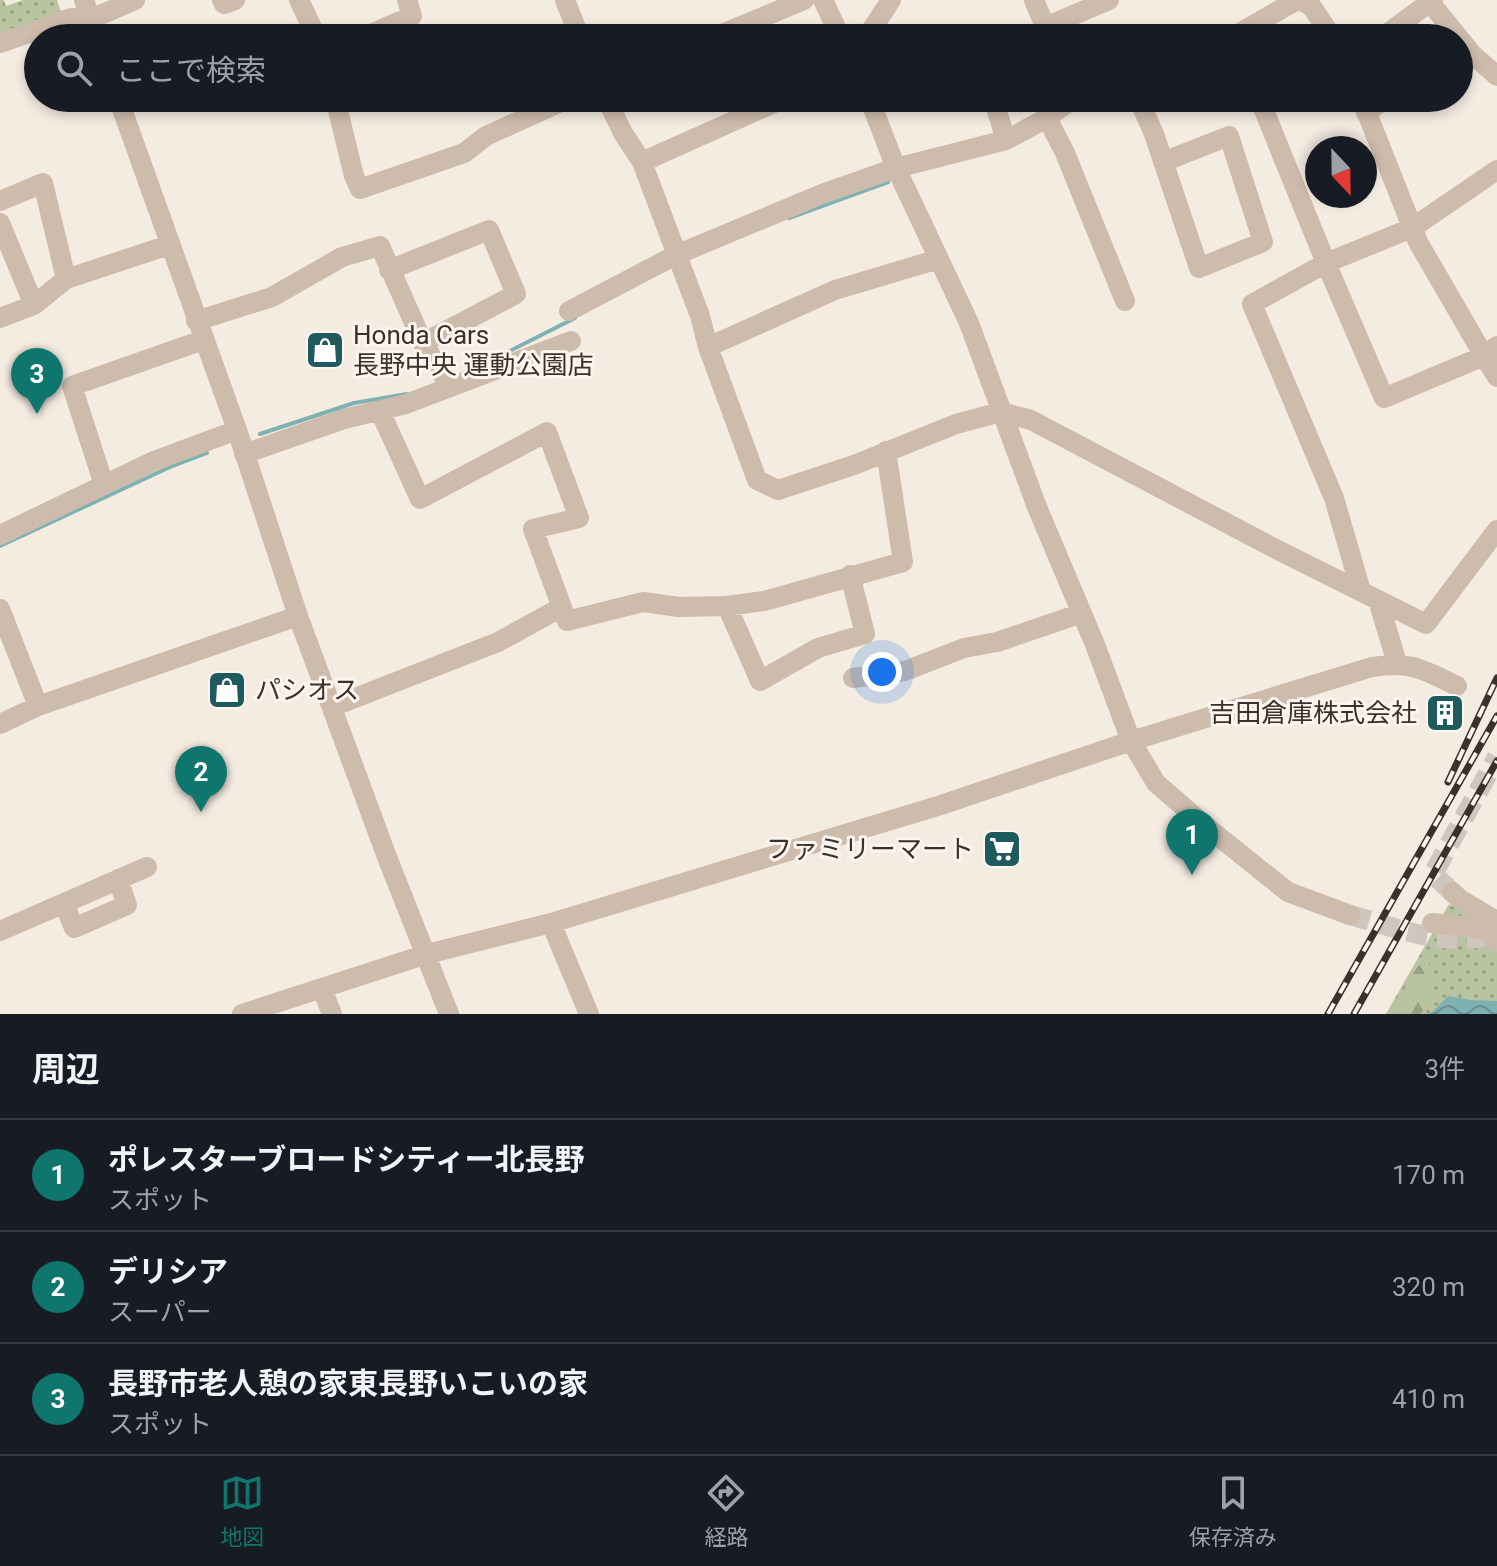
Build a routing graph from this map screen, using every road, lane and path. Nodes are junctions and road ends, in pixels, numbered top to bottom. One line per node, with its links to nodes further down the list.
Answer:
1 (135, 0): 14 (street)
2 (222, 0): 3 (street)
3 (235, 0)
4 (299, 0): 16 (street)
5 (407, 0): 17 (street)
6 (565, 0): 18 (street)
7 (804, 0): 19 (street)
8 (823, 0): 20 (street)
9 (891, 0): 21 (street)
10 (1034, 0): 22 (street)
11 (1109, 0): 23 (street)
12 (1299, 0): 24 (street); 25 (street)
13 (1430, 1): 26 (street); 27 (street)
14 (91, 19): 15 (street)
15 (54, 24)
16 (310, 24)
17 (394, 24)
18 (574, 24)
19 (746, 24)
20 (834, 24)
21 (875, 24)
22 (1043, 24)
23 (1064, 24)
24 (1257, 24)
25 (1324, 24)
26 (1400, 24)
27 (1448, 24)
28 (24, 35): 29 (street)
29 (0, 43)
30 (1473, 55): 31 (street)
31 (1497, 76)
32 (123, 112): 52 (street)
33 (338, 112): 34 (street)
34 (539, 112)
35 (613, 112): 45 (street)
36 (754, 112): 45 (street)
37 (874, 112): 47 (street)
38 (997, 112): 44 (street)
39 (1055, 112): 43 (street)
40 (1143, 112): 46 (street)
41 (1265, 112): 55 (street)
42 (1366, 112): 51 (street)
43 (1047, 118): 44 (street); 58 (street)
44 (1006, 140): 47 (street)
45 (642, 162): 54 (street)
46 (1163, 162): 46 (street)
47 (896, 168): 53 (street); 54 (street)
48 (1497, 170): 51 (street)
49 (0, 201): 57 (street)
50 (0, 223): 59 (street)
51 (1412, 228): 55 (street); 66 (street)
52 (169, 245): 57 (street); 62 (street)
53 (939, 259): 65 (street); 70 (street)
54 (680, 261): 60 (street); 65 (street)
55 (1326, 263): 66 (street); 78 (street)
56 (389, 270): 62 (street); 64 (street); 64 (street)
57 (66, 279): 59 (street)
58 (1125, 301)
59 (34, 305): 61 (street)
60 (569, 311)
61 (0, 318)
62 (200, 331): 71 (street); 74 (street)
63 (571, 341): 68 (street)
64 (423, 343): 68 (street)
65 (708, 347): 72 (street)
66 (1490, 351): 67 (street)
67 (1497, 377)
68 (450, 386): 69 (street)
69 (380, 411): 73 (street); 80 (street)
70 (1001, 412): 72 (street); 78 (street); 82 (street)
71 (237, 430): 73 (street); 74 (street)
72 (886, 451): 77 (street)
73 (244, 454): 83 (street)
74 (104, 485): 76 (street)
75 (1497, 530): 78 (street)
76 (0, 535)
77 (850, 575): 79 (street); 79 (street)
78 (1369, 595): 84 (street)
79 (727, 606): 80 (street)
80 (560, 608): 88 (street)
81 (0, 609): 87 (street)
82 (1082, 613): 85 (street); 90 (street)
83 (298, 616): 87 (street); 88 (street)
84 (1397, 663): 86 (street); 90 (street)
85 (853, 678)
86 (1457, 686)
87 (38, 706): 89 (street)
88 (332, 707): 99 (street)
89 (0, 724)
90 (1131, 741): 93 (street); 95 (street)
91 (147, 867): 97 (street)
92 (1452, 892): 94 (street)
93 (1350, 915)
94 (1497, 921)
95 (551, 923): 99 (street); 104 (street)
96 (1432, 923): 98 (street)
97 (0, 931)
98 (1497, 942)
99 (427, 954): 100 (street); 103 (street)
100 (322, 989): 101 (street); 102 (street)
101 (242, 1014)
102 (332, 1014)
103 (449, 1014)
104 (589, 1014)

